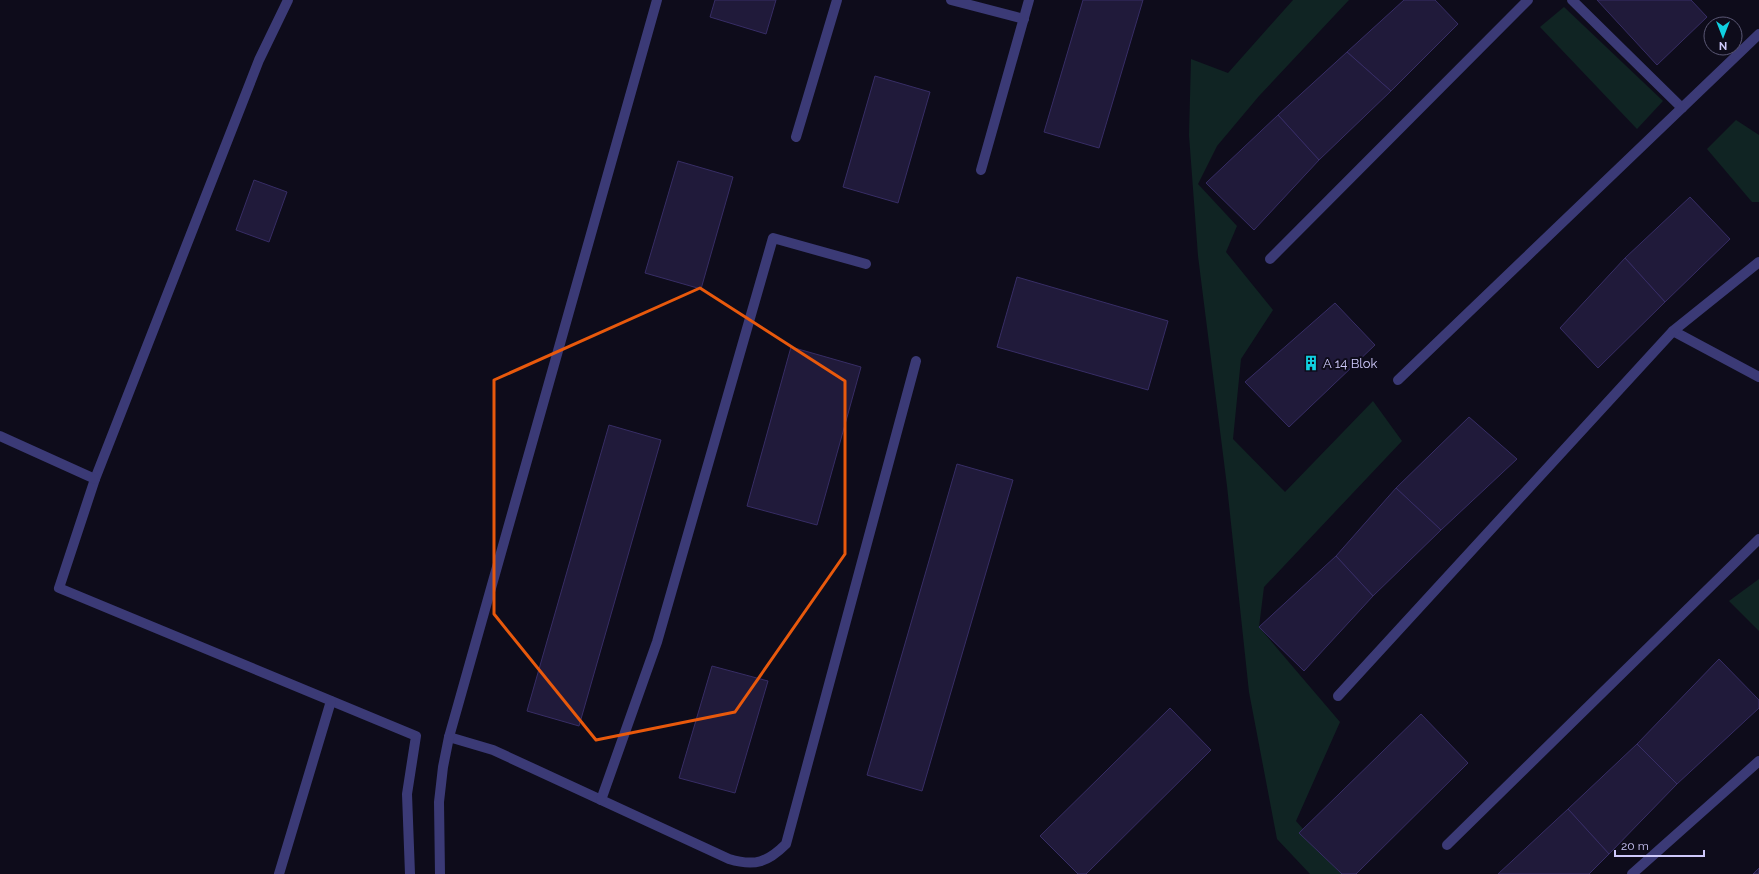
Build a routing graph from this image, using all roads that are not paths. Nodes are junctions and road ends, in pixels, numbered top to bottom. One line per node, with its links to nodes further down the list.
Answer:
1 (288, 0): 21 (street)
2 (657, 0): 25 (street)
3 (837, 0): 11 (street)
4 (951, 0): 8 (street)
5 (1029, 0): 8 (street)
6 (1528, 0): 13 (street)
7 (1572, 0): 10 (street)
8 (1024, 19): 12 (street)
9 (1759, 34): 10 (street)
10 (1682, 108): 19 (street)
11 (796, 137)
12 (981, 170)
13 (1270, 259)
14 (1759, 262): 16 (street)
15 (866, 264): 27 (street)
16 (1673, 331): 18 (street); 23 (street)
17 (916, 361): 27 (street)
18 (1759, 377)
19 (1398, 380)
20 (0, 436): 21 (street)
21 (95, 479): 24 (street)
22 (1759, 539): 28 (street)
23 (1338, 696)
24 (331, 701): 29 (street); 30 (street)
25 (449, 737): 27 (street); 31 (street)
26 (1759, 761): 32 (street)
27 (601, 800)
28 (1447, 845)
29 (280, 874)
30 (410, 874)
31 (440, 874)
32 (1632, 874)

